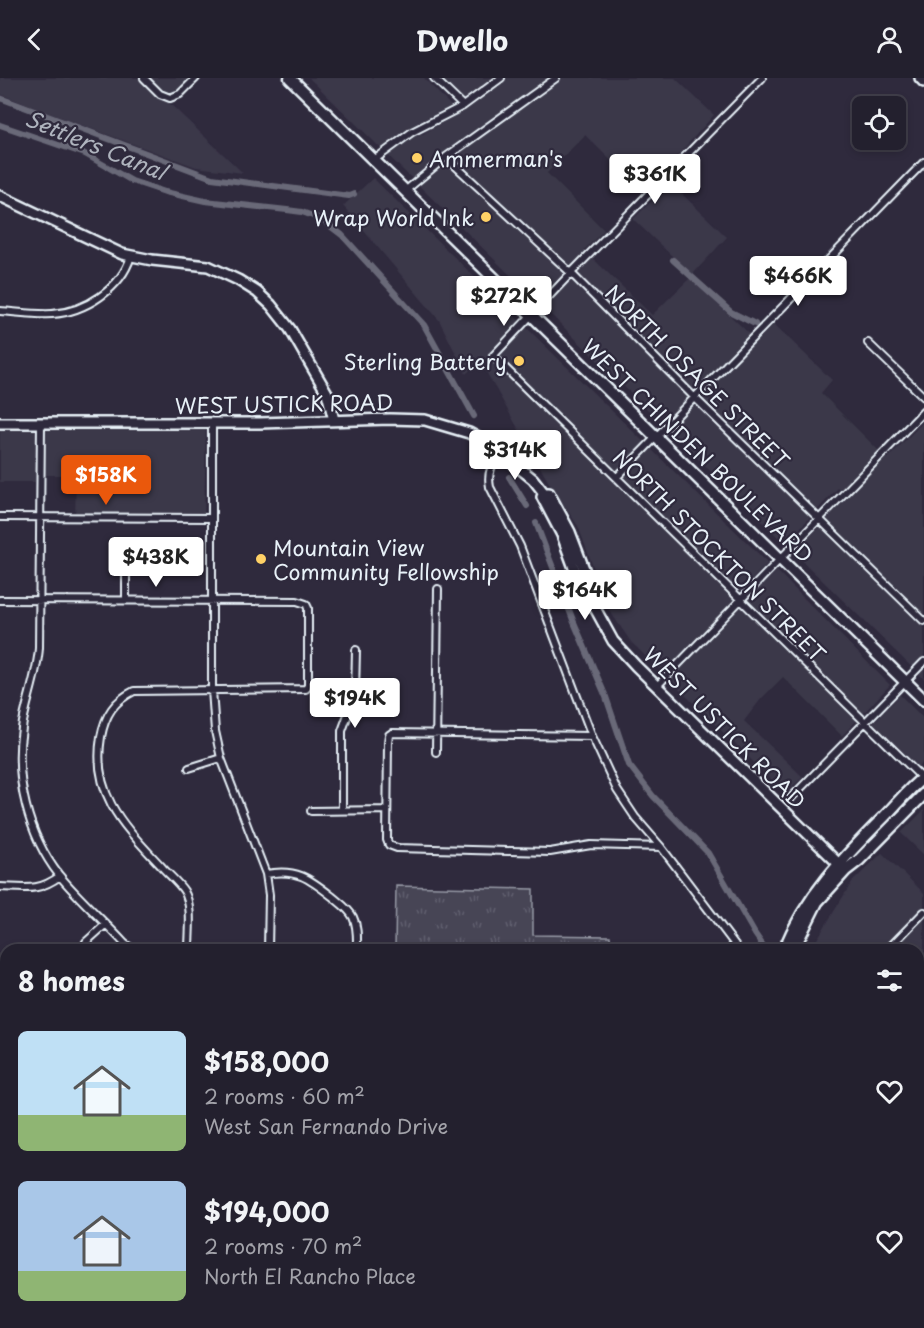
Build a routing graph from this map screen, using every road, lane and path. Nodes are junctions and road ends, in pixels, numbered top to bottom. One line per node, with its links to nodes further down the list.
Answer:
1 (144, 78): 2 (street)
2 (196, 78)
3 (290, 78): 12 (main road, WEST CHINDEN BOULEVARD)
4 (434, 78): 10 (street)
5 (501, 78): 10 (street)
6 (556, 78): 11 (street)
7 (920, 78): 9 (main road)
8 (759, 79): 17 (street)
9 (924, 82)
10 (463, 106): 12 (street)
11 (446, 157): 14 (street); 17 (street, NORTH OSAGE STREET)
12 (374, 160): 14 (main road, WEST CHINDEN BOULEVARD)
13 (924, 162): 21 (street)
14 (405, 191): 19 (main road, WEST CHINDEN BOULEVARD)
15 (0, 196): 16 (main road)
16 (131, 256): 18 (street); 24 (main road)
17 (571, 273): 19 (street); 21 (street, NORTH OSAGE STREET)
18 (0, 311)
19 (532, 314): 28 (main road, WEST CHINDEN BOULEVARD); 30 (street, NORTH STOCKTON STREET)
20 (868, 343): 22 (street)
21 (694, 397): 28 (street); 34 (street, NORTH OSAGE STREET)
22 (924, 397)
23 (924, 411): 34 (street)
24 (334, 420): 27 (main road, WEST USTICK ROAD); 29 (main road, WEST USTICK ROAD)
25 (0, 423): 26 (main road, WEST USTICK ROAD)
26 (41, 423): 27 (main road, WEST USTICK ROAD); 32 (street)
27 (212, 423): 33 (street)
28 (656, 436): 30 (street); 36 (main road, WEST CHINDEN BOULEVARD)
29 (501, 453): 47 (main road, WEST USTICK ROAD); 52 (street)
30 (618, 477): 38 (street, NORTH STOCKTON STREET)
31 (0, 517): 32 (street)
32 (41, 518): 33 (street); 40 (street)
33 (212, 518): 42 (street)
34 (819, 519): 36 (street); 43 (street, NORTH OSAGE STREET)
35 (126, 557): 41 (street)
36 (780, 558): 38 (street); 46 (main road, WEST CHINDEN BOULEVARD)
37 (438, 589): 51 (street)
38 (741, 598): 47 (street); 50 (street, NORTH STOCKTON STREET)
39 (0, 600): 40 (street)
40 (39, 600): 41 (street); 65 (street)
41 (126, 600): 42 (street)
42 (212, 601): 48 (street); 48 (street)
43 (924, 621)
44 (356, 650): 59 (street)
45 (924, 662): 46 (street)
46 (905, 681): 49 (main road, WEST CHINDEN BOULEVARD); 50 (street)
47 (657, 686): 63 (main road, WEST USTICK ROAD)
48 (212, 690): 54 (street); 71 (street)
49 (924, 700)
50 (865, 722): 56 (street, NORTH STOCKTON STREET); 58 (street)
51 (436, 734): 52 (street); 53 (street); 60 (street)
52 (592, 736): 62 (street)
53 (436, 752)
54 (221, 758): 55 (street); 64 (street)
55 (189, 768)
56 (923, 778): 63 (main road)
57 (924, 794): 63 (main road)
58 (791, 798)
59 (342, 810): 60 (street); 61 (street)
60 (387, 810): 62 (street)
61 (311, 811)
62 (661, 847): 74 (street)
63 (842, 867): 75 (main road)
64 (266, 874): 72 (street); 73 (street)
65 (60, 876): 66 (street); 68 (street)
66 (0, 887)
67 (924, 912): 76 (street)
68 (106, 924): 69 (street); 70 (street)
69 (86, 944)
70 (125, 944)
71 (189, 944)
72 (268, 944)
73 (357, 944)
74 (734, 944)
75 (790, 944)
76 (893, 944)
77 (0, 964): 78 (street)
78 (0, 975)

